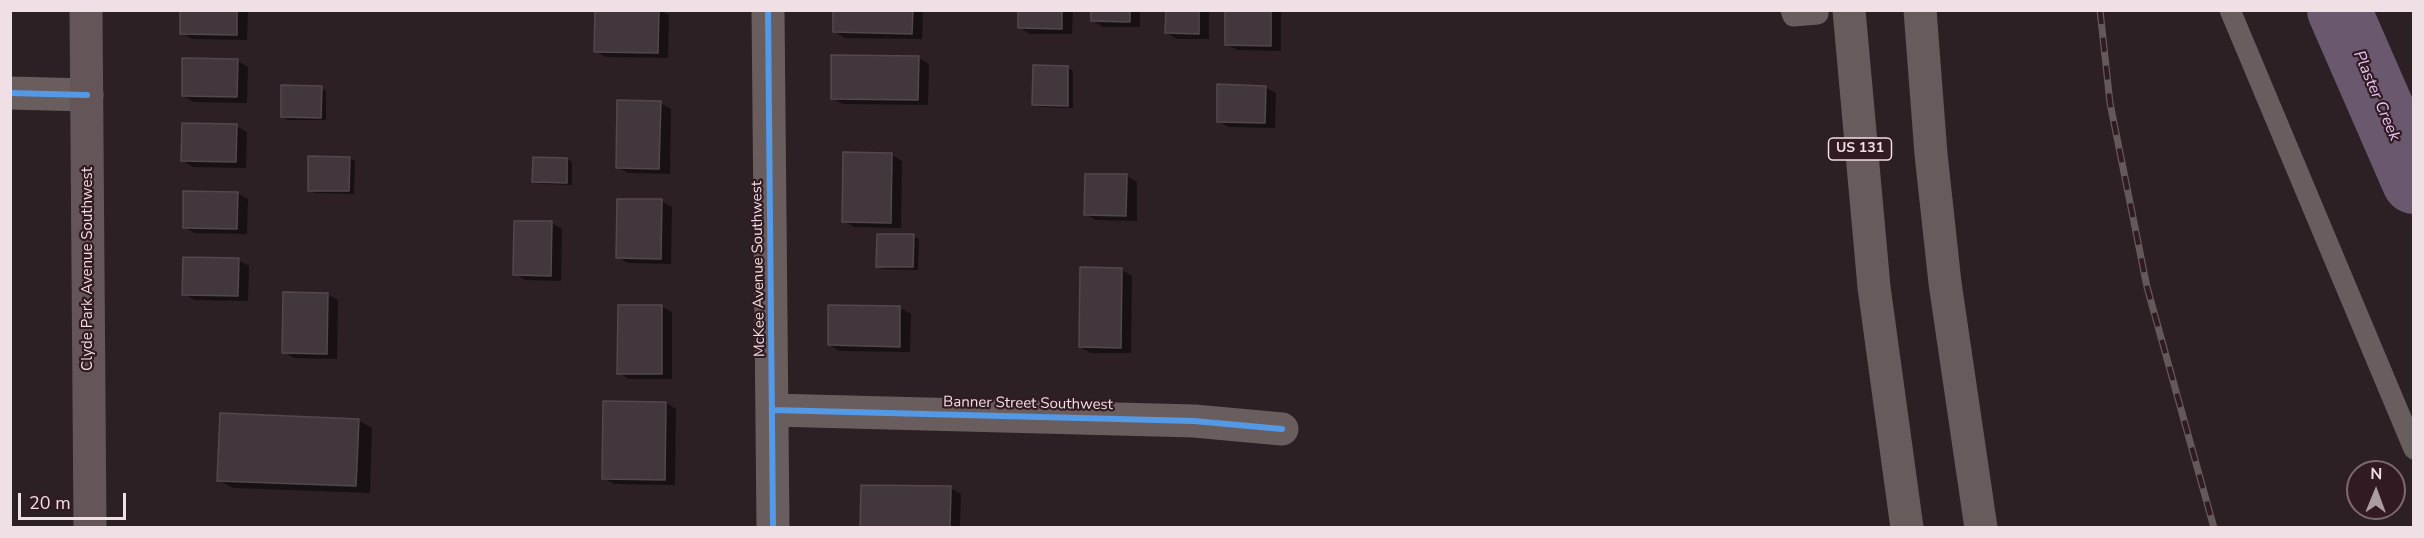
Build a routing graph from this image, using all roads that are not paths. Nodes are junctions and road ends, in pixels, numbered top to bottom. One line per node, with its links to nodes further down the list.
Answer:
1 (86, 10): 9 (main road, Clyde Park Avenue Southwest)
2 (768, 10): 10 (street, McKee Avenue Southwest)
3 (1791, 10): 4 (lane)
4 (1818, 10)
5 (1849, 10): 15 (highway, US 131)
6 (1920, 10): 16 (highway)
7 (2230, 10): 12 (lane)
8 (10, 93): 9 (street)
9 (87, 95): 13 (main road, Clyde Park Avenue Southwest)
10 (772, 410): 11 (street, Banner Street Southwest); 14 (street, McKee Avenue Southwest)
11 (1282, 429)
12 (2414, 449)
13 (90, 528)
14 (773, 528)
15 (1906, 528)
16 (1981, 528)

